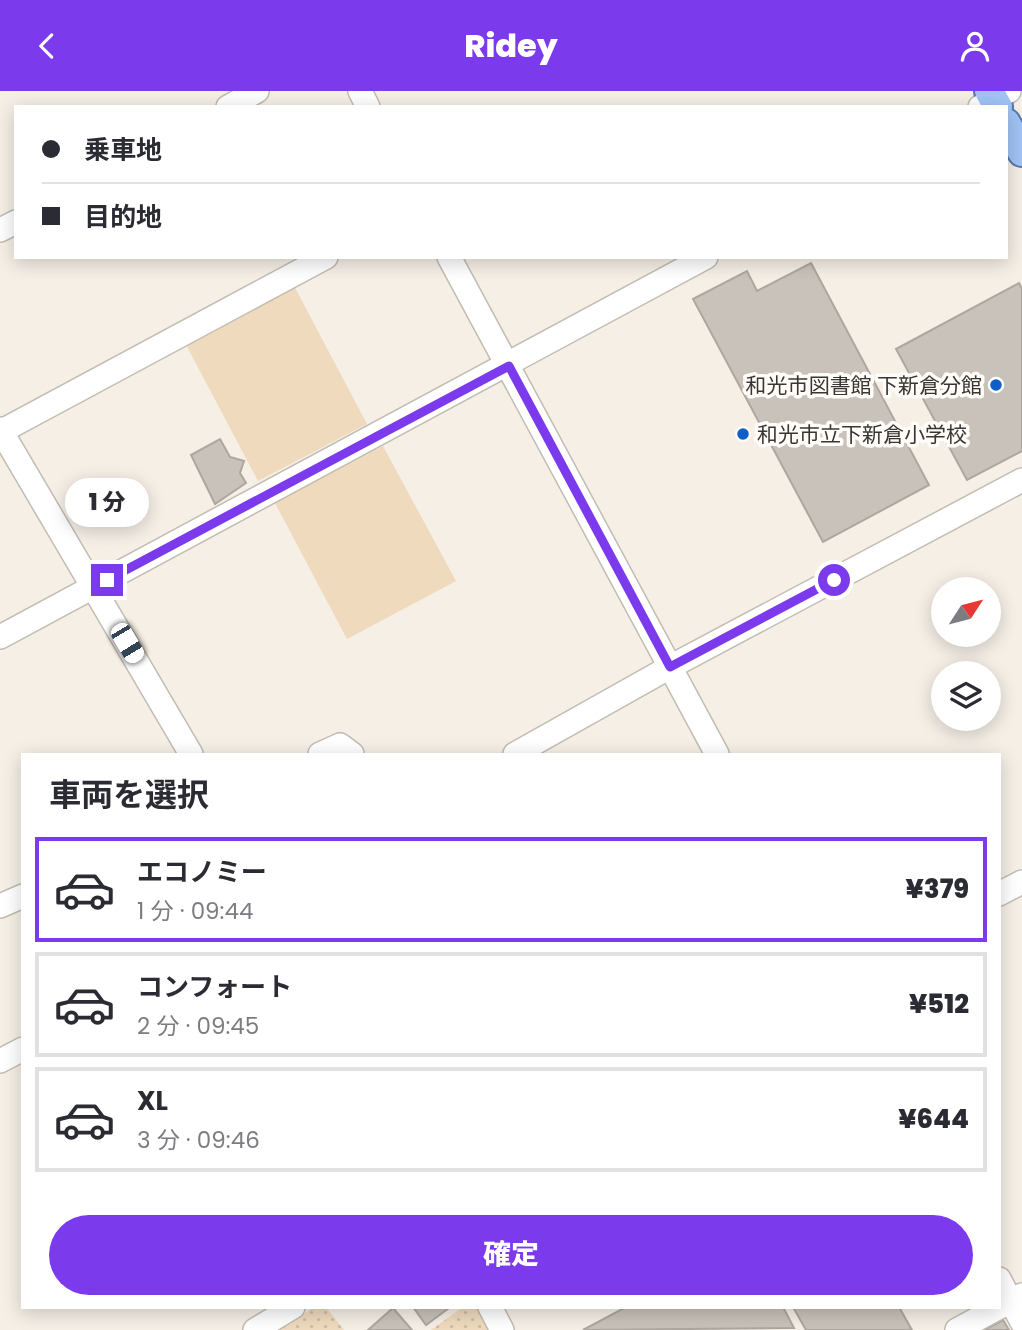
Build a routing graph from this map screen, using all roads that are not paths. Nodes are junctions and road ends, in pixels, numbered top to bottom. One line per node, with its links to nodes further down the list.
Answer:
1 (257, 91): 2 (street)
2 (232, 105)
3 (1008, 126): 4 (main road)
4 (1022, 152)
5 (322, 259): 9 (street)
6 (450, 259): 8 (street)
7 (702, 259): 8 (street)
8 (509, 366): 11 (street); 13 (street)
9 (0, 431): 11 (street)
10 (1022, 480): 13 (street)
11 (93, 587): 12 (street); 14 (street)
12 (0, 637)
13 (670, 667): 17 (street); 18 (street)
14 (190, 753)
15 (322, 753): 16 (street)
16 (351, 753)
17 (517, 753)
18 (716, 753)
19 (1022, 881): 20 (street)
20 (1001, 893)
21 (21, 897): 22 (street)
22 (0, 906)
23 (21, 1050): 24 (street)
24 (0, 1061)
25 (1001, 1281): 26 (street)
26 (1016, 1298): 30 (street)
27 (290, 1309): 31 (street)
28 (491, 1309): 32 (street)
29 (996, 1309): 33 (street)
30 (1022, 1322)
31 (255, 1330)
32 (502, 1330)
33 (957, 1330)

